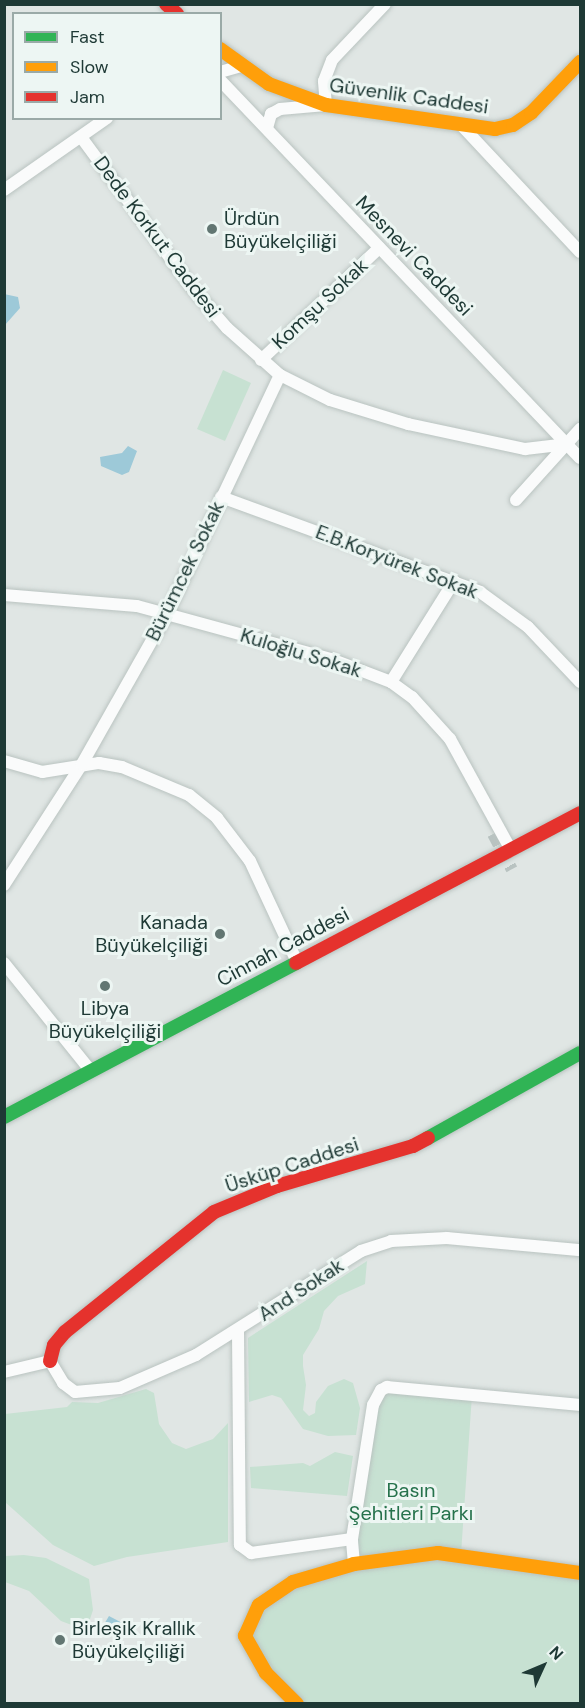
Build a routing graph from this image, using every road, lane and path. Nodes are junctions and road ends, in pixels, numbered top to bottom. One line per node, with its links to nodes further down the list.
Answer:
1 (385, 4): 7 (street)
2 (222, 51): 4 (main road, Güvenlik Caddesi)
3 (580, 64): 10 (main road, Güvenlik Caddesi)
4 (241, 66): 5 (street); 7 (main road, Güvenlik Caddesi)
5 (222, 71)
6 (222, 82): 9 (street, Mesnevi Caddesi)
7 (326, 105): 9 (street); 10 (main road, Güvenlik Caddesi)
8 (104, 120): 11 (street)
9 (267, 128): 13 (street, Mesnevi Caddesi)
10 (462, 128): 14 (street)
11 (81, 137): 12 (street); 15 (street, Dede Korkut Caddesi)
12 (4, 190)
13 (379, 248): 15 (street, Komşu Sokak); 18 (street, Mesnevi Caddesi)
14 (580, 252)
15 (261, 360): 16 (street, Dede Korkut Caddesi)
16 (280, 375): 18 (street, Dede Korkut Caddesi); 20 (street, Bürümcek Sokak)
17 (580, 429): 18 (street)
18 (568, 444): 19 (street, Mesnevi Caddesi); 21 (street)
19 (580, 458)
20 (221, 497): 22 (street, E.B.Koryürek Sokak); 24 (street, Bürümcek Sokak)
21 (516, 500)
22 (454, 581): 25 (street); 26 (street, E.B.Koryürek Sokak)
23 (4, 595): 24 (street, Kuloğlu Sokak)
24 (167, 614): 25 (street, Kuloğlu Sokak); 28 (street, Bürümcek Sokak)
25 (391, 682): 30 (street, Kuloğlu Sokak)
26 (580, 682)
27 (4, 761): 28 (street)
28 (82, 764): 31 (street, Bürümcek Sokak); 32 (street)
29 (580, 813): 30 (main road, Cinnah Caddesi)
30 (511, 850): 32 (main road, Cinnah Caddesi)
31 (4, 885)
32 (297, 962): 35 (main road, Cinnah Caddesi)
33 (4, 963): 35 (street)
34 (580, 1053): 39 (main road, Üsküp Caddesi)
35 (90, 1070): 36 (main road, Cinnah Caddesi)
36 (4, 1117)
37 (580, 1250): 38 (street, And Sokak)
38 (238, 1332): 39 (street, And Sokak); 42 (street)
39 (50, 1361): 40 (street)
40 (4, 1372)
41 (580, 1405): 42 (street)
42 (352, 1539): 43 (street)
43 (354, 1564): 44 (main road); 45 (main road)
44 (580, 1573)
45 (297, 1704)

